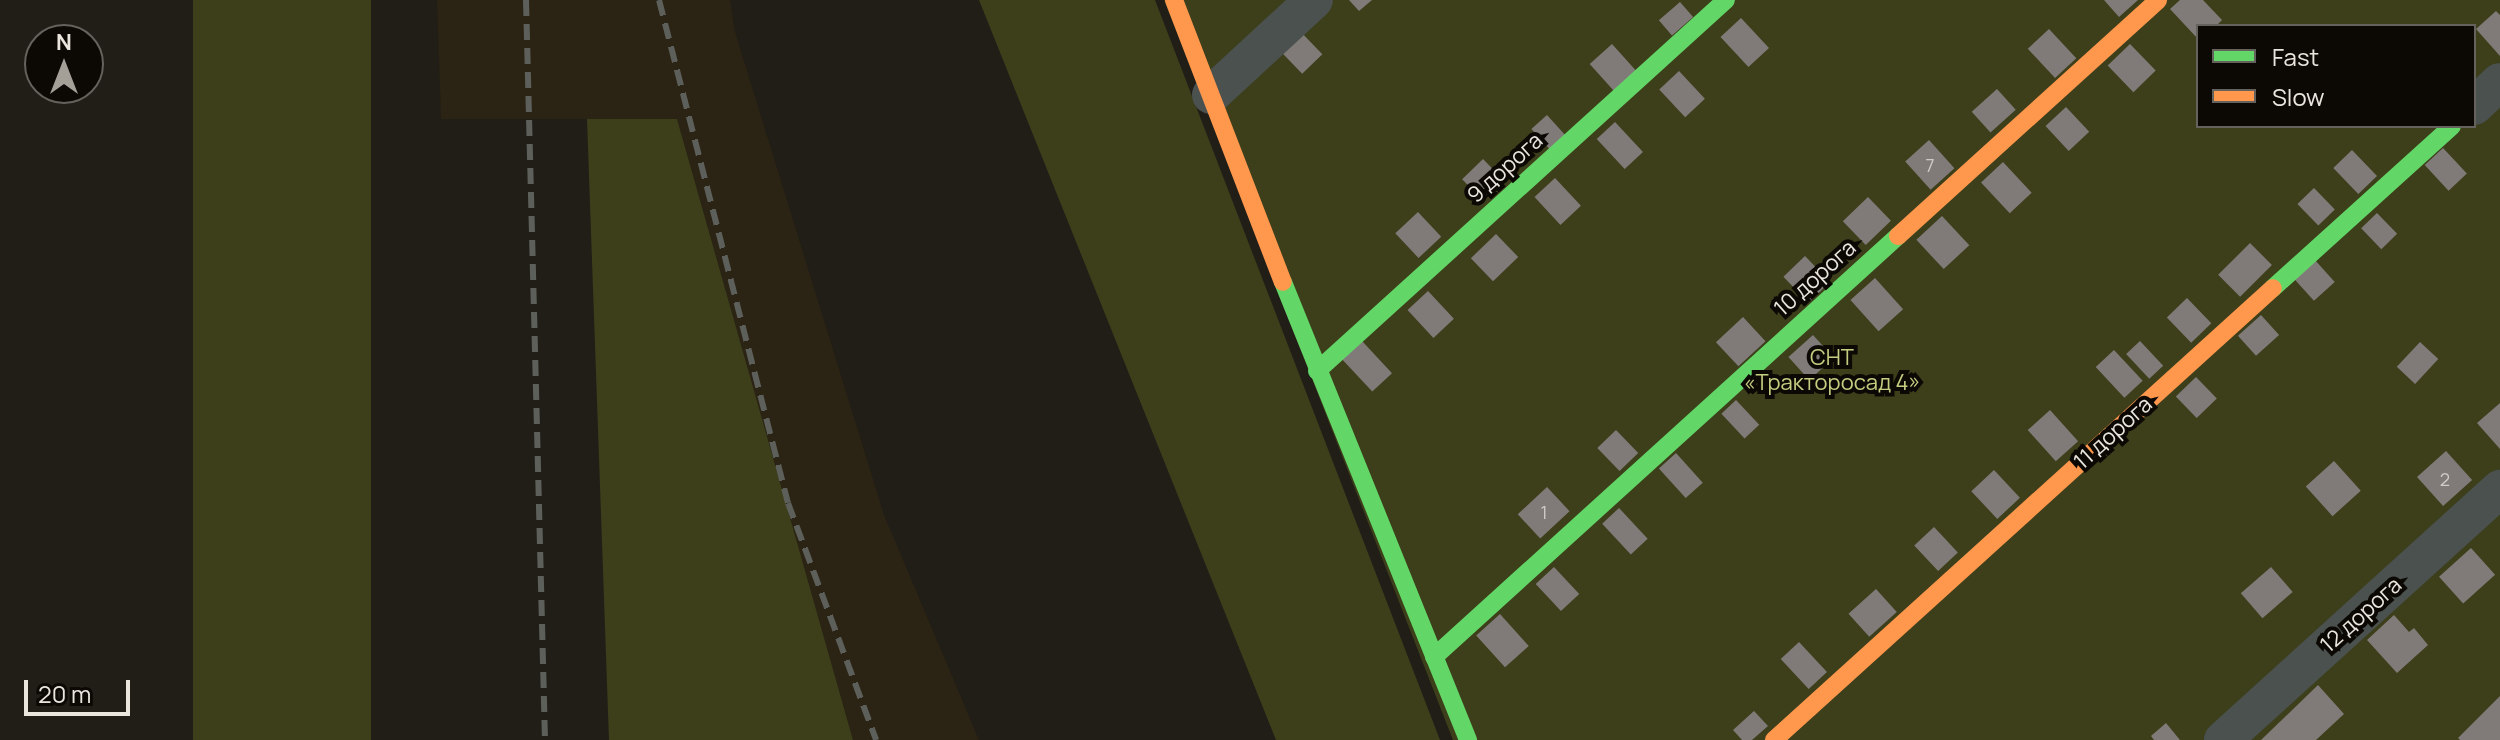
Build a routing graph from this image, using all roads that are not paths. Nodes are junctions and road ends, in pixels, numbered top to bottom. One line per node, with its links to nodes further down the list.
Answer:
1 (1174, 0): 6 (street)
2 (1314, 0): 6 (street)
3 (1726, 0): 9 (street, 9 дорога)
4 (2158, 0): 11 (street, 10 дорога)
5 (2500, 82): 7 (street)
6 (1211, 95): 9 (street)
7 (2476, 104)
8 (2450, 128): 13 (street, 11 дорога)
9 (1317, 371): 11 (street)
10 (2500, 489): 14 (street, 12 дорога)
11 (1434, 657): 12 (street)
12 (1468, 740)
13 (1774, 740)
14 (2223, 740)

